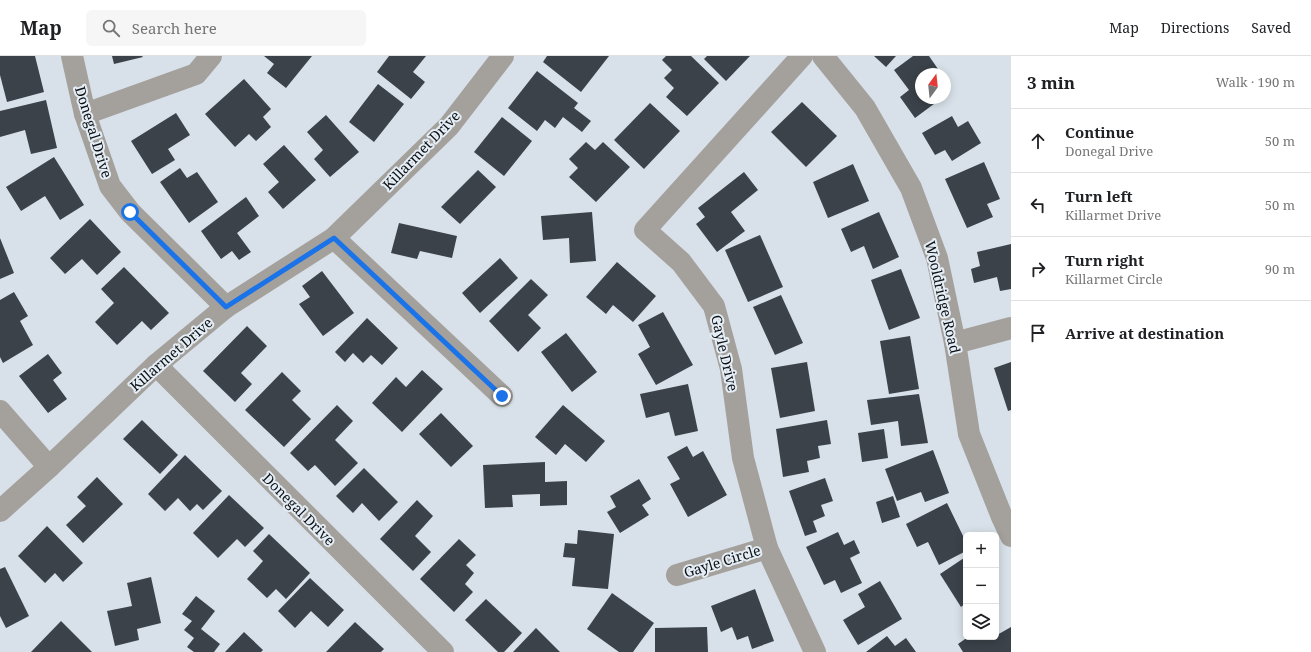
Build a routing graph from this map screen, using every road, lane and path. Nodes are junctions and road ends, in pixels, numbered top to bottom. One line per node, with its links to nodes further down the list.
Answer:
1 (72, 56): 6 (street, Donegal Drive)
2 (211, 56): 6 (street)
3 (503, 56): 7 (street, Killarmet Drive)
4 (802, 56): 17 (street, Gayle Drive)
5 (823, 56): 10 (street, Wooldridge Road)
6 (85, 114): 8 (street, Donegal Drive)
7 (334, 238): 8 (street, Killarmet Drive); 12 (street)
8 (226, 307): 11 (street, Killarmet Drive)
9 (1011, 328): 10 (street)
10 (956, 343): 16 (street, Wooldridge Road)
11 (156, 365): 14 (street, Killarmet Drive); 19 (street, Donegal Drive)
12 (502, 396)
13 (0, 410): 14 (street)
14 (49, 467): 15 (street, Killarmet Drive)
15 (0, 511)
16 (1011, 536)
17 (767, 548): 18 (street, Gayle Circle); 20 (street, Gayle Drive)
18 (677, 575)
19 (443, 652)
20 (815, 652)

